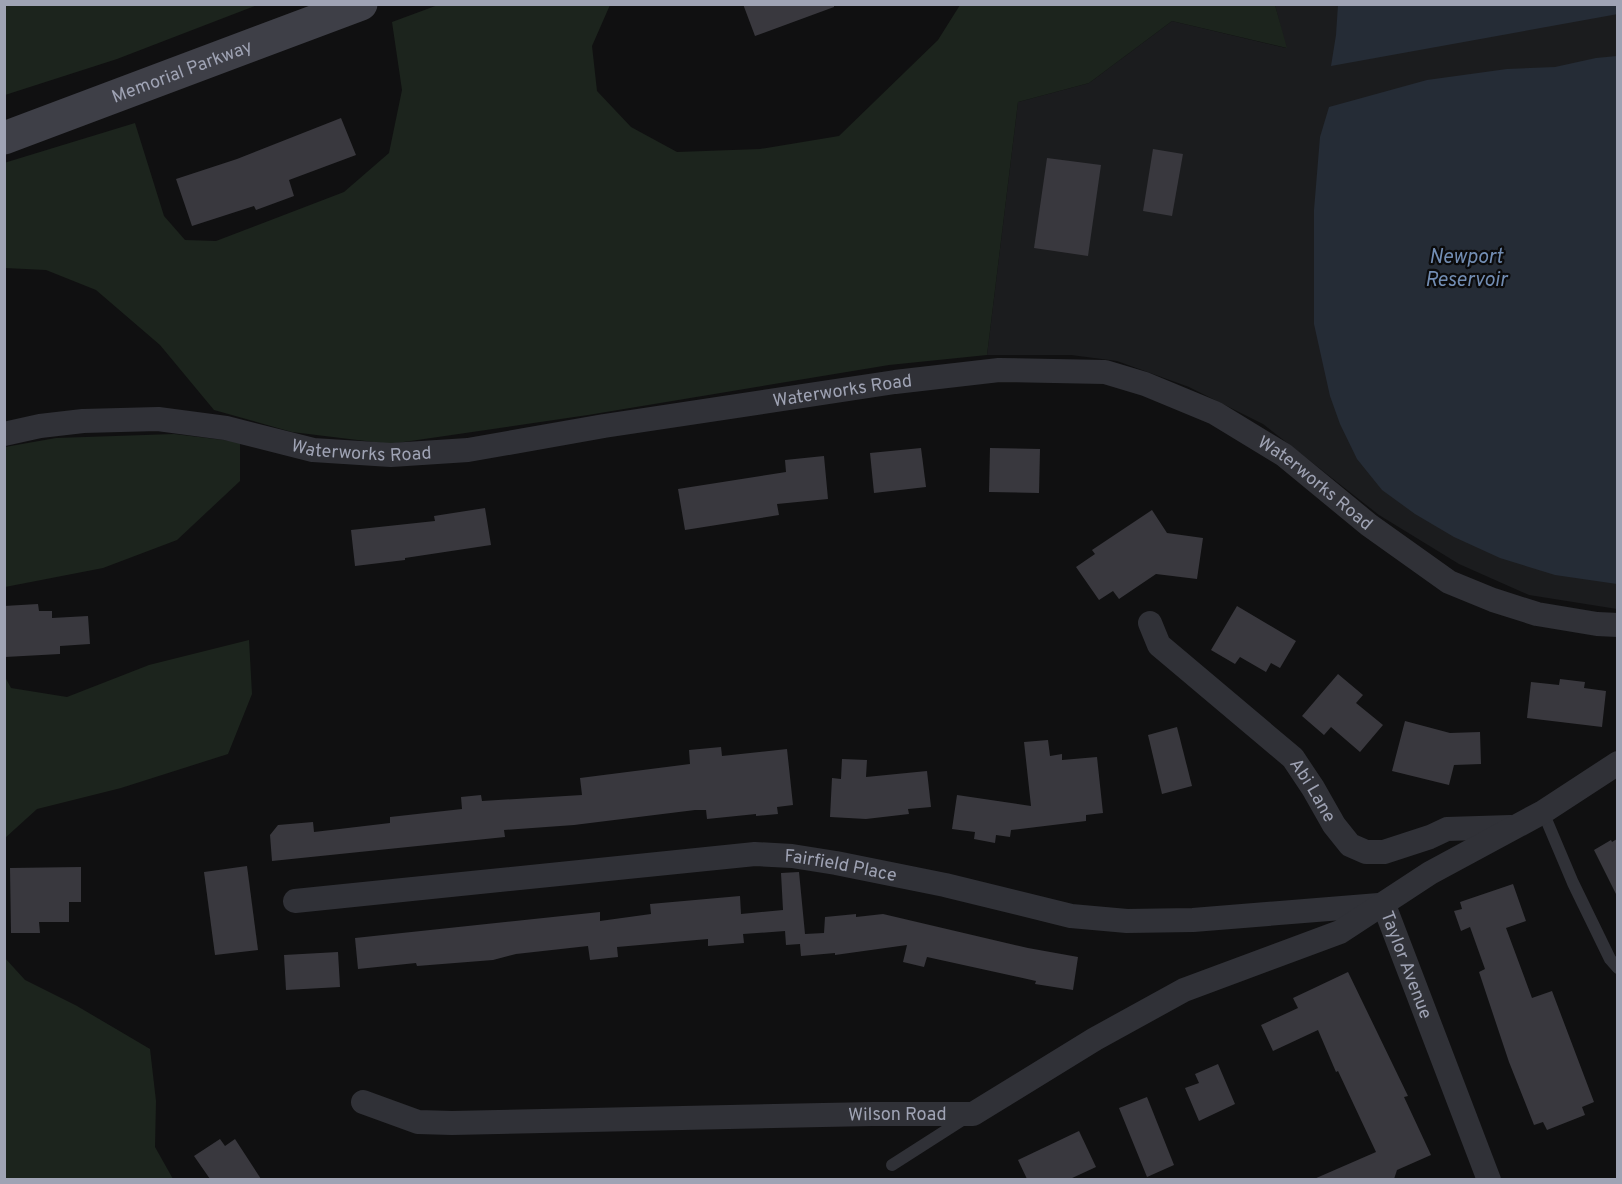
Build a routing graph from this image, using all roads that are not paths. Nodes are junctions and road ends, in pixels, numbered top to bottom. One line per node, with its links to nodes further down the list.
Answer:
1 (361, 4): 2 (main road, Memorial Parkway)
2 (4, 138)
3 (4, 434): 5 (street, Waterworks Road)
4 (1150, 623): 8 (street, Abi Lane)
5 (1617, 625)
6 (1617, 764): 7 (street, Taylor Avenue)
7 (1543, 812): 8 (street, Taylor Avenue); 11 (lane)
8 (1517, 827): 10 (street, Taylor Avenue)
9 (295, 901): 10 (street, Fairfield Place)
10 (1384, 905): 13 (street, Wilson Road); 15 (street, Taylor Avenue)
11 (1617, 968)
12 (363, 1102): 13 (street, Wilson Road)
13 (973, 1114): 14 (lane)
14 (892, 1165)
15 (1489, 1179)

